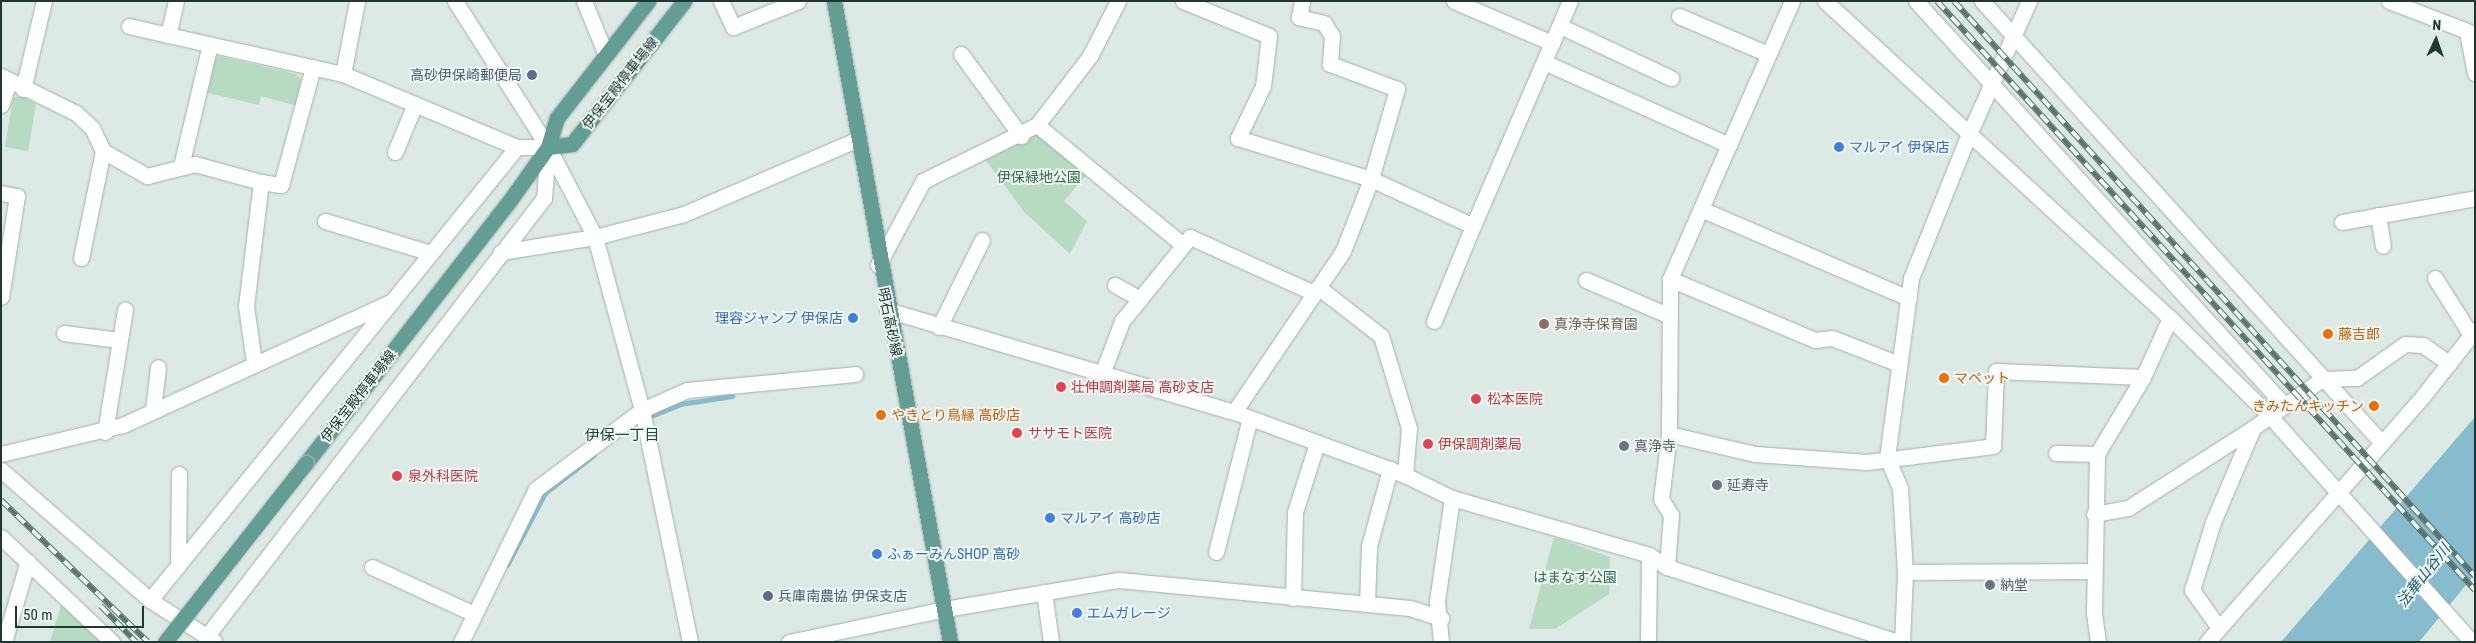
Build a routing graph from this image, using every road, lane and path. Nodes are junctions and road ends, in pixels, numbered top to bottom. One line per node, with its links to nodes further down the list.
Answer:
1 (44, 1): 40 (street)
2 (176, 1): 26 (street)
3 (357, 1): 36 (street)
4 (454, 1): 48 (street)
5 (584, 1): 32 (street)
6 (648, 1): 32 (main road, 伊保宝殿停車場線)
7 (684, 1): 48 (main road, 伊保宝殿停車場線)
8 (721, 1): 9 (street)
9 (798, 1)
10 (834, 1): 46 (main road, 明石高砂線)
11 (1118, 1): 43 (street)
12 (1183, 1): 53 (street)
13 (1302, 1): 53 (street)
14 (1454, 1): 28 (street)
15 (1570, 1): 24 (street)
16 (1792, 1): 31 (street)
17 (1825, 1): 44 (street)
18 (1916, 1): 39 (street)
19 (1982, 1): 27 (street)
20 (2029, 1): 27 (street)
21 (2389, 1): 25 (street)
22 (1679, 16): 31 (street)
23 (130, 26): 26 (street)
24 (1560, 26): 28 (street); 37 (street)
25 (2471, 33): 35 (street)
26 (168, 35): 29 (street)
27 (2013, 36): 39 (street); 95 (street)
28 (1552, 43): 33 (street)
29 (210, 44): 34 (street); 52 (street)
30 (961, 54): 45 (street)
31 (1768, 54): 47 (street)
32 (606, 55): 48 (main road, 伊保宝殿停車場線)
33 (1544, 62): 47 (street); 61 (street)
34 (313, 67): 36 (street); 54 (street)
35 (2475, 73)
36 (343, 74): 41 (street)
37 (1671, 78)
38 (5, 79): 40 (street); 42 (street)
39 (1993, 86): 44 (street); 96 (street)
40 (22, 89): 50 (street)
41 (414, 104): 49 (street); 51 (street)
42 (1, 106)
43 (1037, 126): 45 (street); 64 (street)
44 (1969, 134): 76 (street); 82 (street)
45 (1021, 136): 69 (street)
46 (856, 140): 62 (street); 69 (main road, 明石高砂線)
47 (1729, 145): 57 (street)
48 (548, 146): 49 (street); 62 (street); 66 (street); 139 (main road, 伊保宝殿停車場線, bridge)
49 (517, 147): 67 (street)
50 (103, 152): 52 (street); 68 (street)
51 (395, 152)
52 (181, 166): 54 (street)
53 (1372, 180): 61 (street); 74 (street)
54 (261, 182): 88 (street)
55 (1, 193): 75 (street)
56 (2475, 198): 58 (street)
57 (1701, 209): 72 (street); 76 (street)
58 (2378, 215): 60 (street); 65 (street)
59 (325, 221): 67 (street)
60 (2342, 222)
61 (1473, 226): 83 (street)
62 (595, 237): 66 (street); 98 (street)
63 (982, 240): 84 (street)
64 (1183, 245): 74 (street); 77 (street)
65 (2383, 246)
66 (501, 252): 136 (street)
67 (431, 253): 78 (street)
68 (81, 258)
69 (878, 265): 80 (main road, 明石高砂線)
70 (2435, 278): 86 (street)
71 (1586, 280): 81 (street)
72 (1670, 280): 81 (street); 90 (street)
73 (1115, 285): 77 (street)
74 (1316, 290): 99 (street); 114 (street)
75 (1, 297)
76 (1909, 298): 90 (street)
77 (1140, 299): 93 (street)
78 (395, 301): 88 (street); 122 (street)
79 (125, 310): 87 (street)
80 (887, 310): 84 (street); 131 (main road, 明石高砂線)
81 (1670, 316): 104 (street)
82 (2170, 318): 94 (street); 100 (street)
83 (1434, 321)
84 (940, 327): 93 (street)
85 (64, 333): 87 (street)
86 (2473, 333): 89 (street)
87 (119, 340): 103 (street)
88 (254, 362): 97 (street)
89 (2449, 363): 95 (street); 105 (street)
90 (1899, 364): 110 (street)
91 (158, 367): 97 (street)
92 (855, 374): 98 (street)
93 (1102, 374): 99 (street)
94 (2143, 378): 109 (street); 110 (street)
95 (2322, 379): 96 (street); 105 (street)
96 (2286, 406): 100 (street)
97 (153, 410): 103 (street)
98 (642, 410): 132 (street); 141 (street)
99 (1234, 412): 101 (street)
100 (2269, 415): 102 (street); 115 (street)
101 (1250, 418): 106 (street); 119 (street)
102 (2253, 428): 117 (street); 134 (street)
103 (105, 432): 108 (street)
104 (1669, 434): 110 (street); 124 (street)
105 (2381, 442): 115 (street)
106 (1317, 443): 111 (street); 128 (street)
107 (2056, 453): 109 (street)
108 (1, 454)
109 (2097, 454): 117 (street)
110 (1887, 458): 126 (street)
111 (1390, 469): 114 (street); 130 (street)
112 (1, 470): 129 (street)
113 (179, 474): 122 (street)
114 (1405, 475): 116 (street)
115 (2336, 492): 134 (street); 135 (street)
116 (1452, 498): 120 (street); 133 (street)
117 (2094, 514): 125 (street)
118 (1, 537): 121 (street)
119 (1216, 552)
120 (1649, 555): 124 (street); 146 (street)
121 (28, 561): 137 (street); 138 (street)
122 (178, 566): 129 (street)
123 (372, 567): 132 (street)
124 (1667, 567): 147 (street)
125 (2094, 571): 126 (street); 148 (street)
126 (1905, 572): 147 (street)
127 (1044, 592): 128 (street); 131 (street); 144 (street)
128 (1293, 598): 130 (street)
129 (150, 600): 136 (street)
130 (1367, 604): 133 (street)
131 (945, 609): 142 (street); 143 (main road, 明石高砂線)
132 (474, 614): 140 (street)
133 (1441, 618): 145 (street)
134 (2219, 628): 149 (street)
135 (2468, 638)
136 (211, 639)
137 (4, 642)
138 (112, 642)
139 (165, 642)
140 (461, 642)
141 (690, 642)
142 (789, 642)
143 (950, 642)
144 (1051, 642)
145 (1441, 642)
146 (1648, 642)
147 (1897, 642)
148 (2098, 642)
149 (2207, 642)

